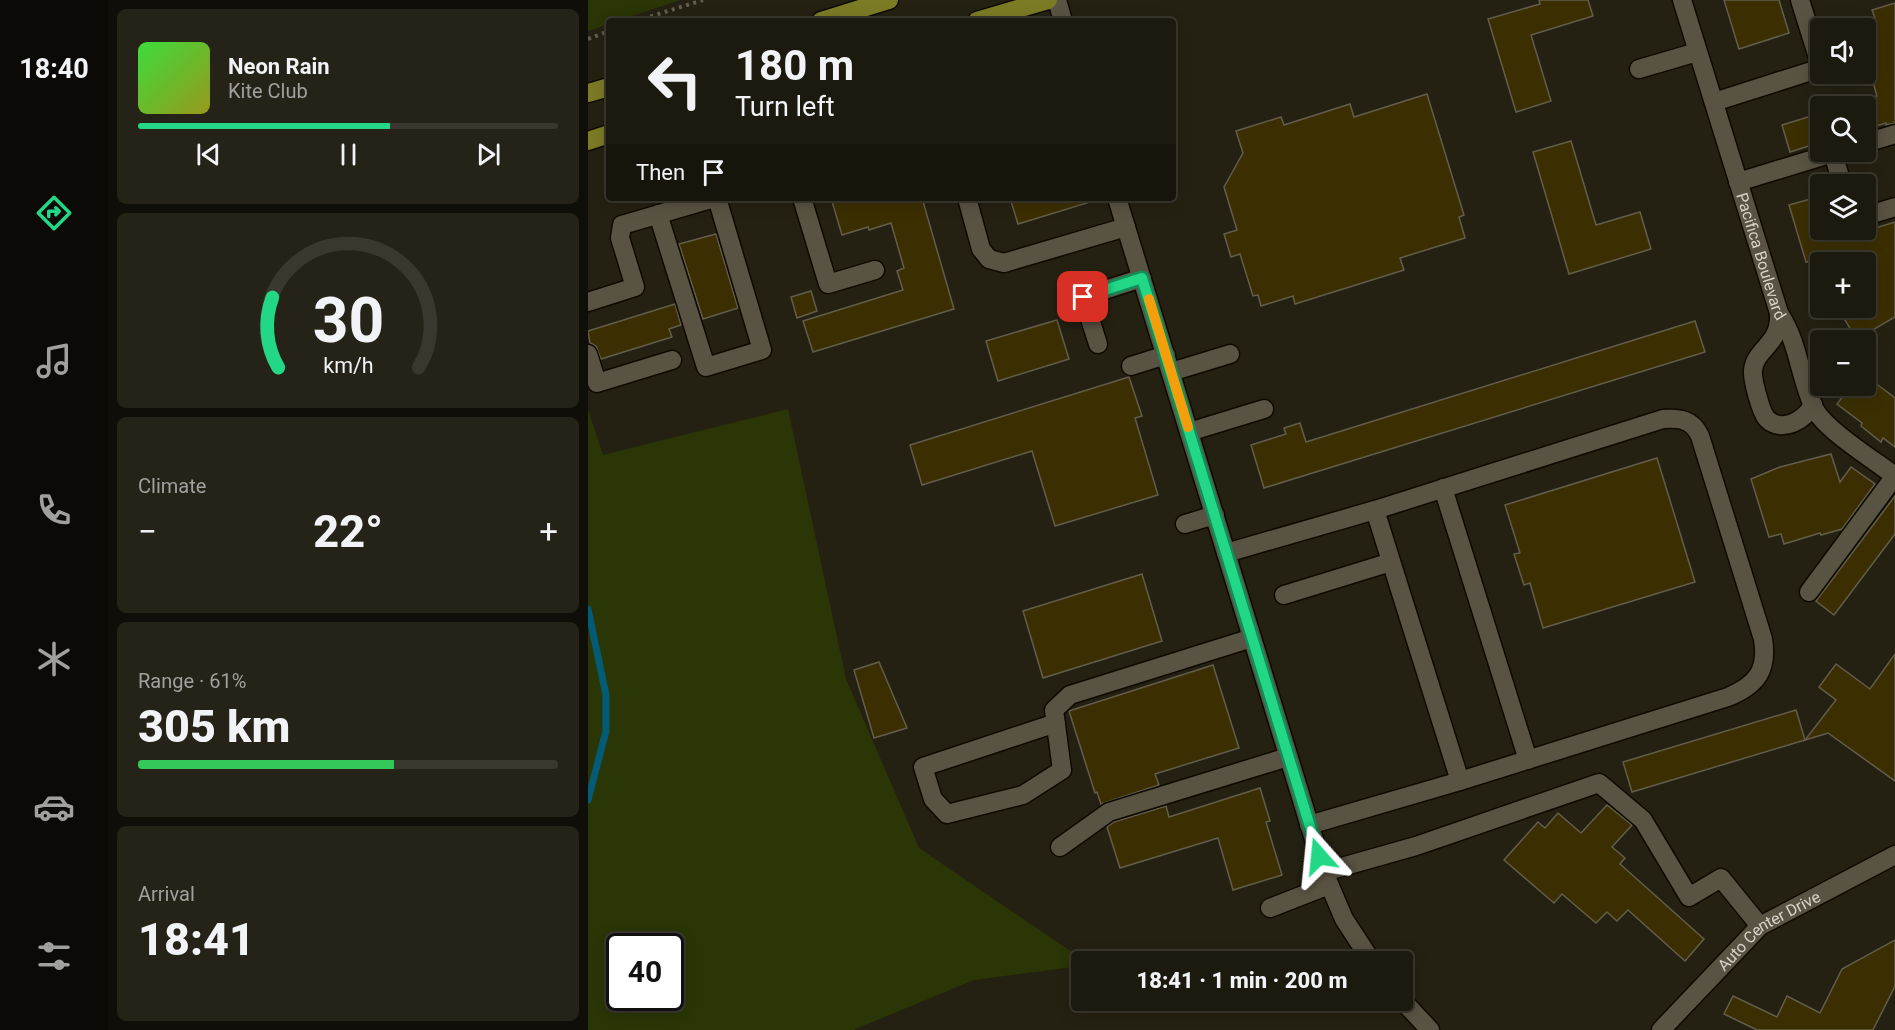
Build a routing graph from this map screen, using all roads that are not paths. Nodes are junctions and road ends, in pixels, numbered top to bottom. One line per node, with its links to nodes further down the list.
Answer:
1 (889, 0): 6 (main road)
2 (1048, 0): 7 (main road)
3 (1058, 0): 8 (street)
4 (1682, 0): 10 (street, Pacifica Boulevard)
5 (1800, 0): 9 (street)
6 (831, 18)
7 (988, 18)
8 (1062, 18)
9 (1810, 32)
10 (1697, 52): 11 (street); 15 (street, Pacifica Boulevard)
11 (1639, 69)
12 (1810, 71): 15 (street)
13 (606, 88): 14 (main road)
14 (588, 93)
15 (1714, 102): 21 (street, Pacifica Boulevard)
16 (1895, 134): 18 (street)
17 (606, 135): 19 (main road)
18 (1876, 139)
19 (588, 141)
20 (1810, 160): 21 (street)
21 (1738, 182): 34 (street, Pacifica Boulevard)
22 (705, 201): 29 (street)
23 (717, 201): 29 (street)
24 (803, 201): 31 (street)
25 (968, 201): 30 (street)
26 (1118, 201): 30 (street)
27 (1895, 207): 28 (street)
28 (1876, 213)
29 (658, 214): 33 (street)
30 (1126, 227): 32 (street)
31 (874, 270)
32 (1142, 278): 35 (street); 38 (street)
33 (588, 302)
34 (1779, 313): 42 (street, Pacifica Boulevard); 44 (street)
35 (1098, 344)
36 (588, 354): 39 (street)
37 (1230, 354): 41 (street)
38 (1166, 355): 40 (street); 41 (street)
39 (672, 360)
40 (1131, 366)
41 (1171, 372): 46 (street)
42 (1813, 404): 44 (street); 45 (street, Pacifica Boulevard)
43 (1264, 409): 46 (street)
44 (1798, 420): 45 (street)
45 (1825, 423): 47 (street, Pacifica Boulevard)
46 (1189, 432): 50 (street)
47 (1895, 476): 54 (street)
48 (1443, 488): 49 (street); 59 (street); 59 (street)
49 (1375, 510): 52 (street); 53 (street)
50 (1215, 515): 51 (street); 52 (street)
51 (1185, 524)
52 (1226, 553): 56 (street)
53 (1391, 562): 55 (street); 60 (street)
54 (1809, 592)
55 (1284, 595)
56 (1252, 638): 57 (street); 58 (street)
57 (1056, 723): 57 (street)
58 (1288, 757): 61 (street); 62 (street)
59 (1528, 760): 60 (street)
60 (1460, 781): 61 (street)
61 (1309, 825): 64 (street)
62 (1060, 847)
63 (1895, 855): 66 (street, Auto Center Drive)
64 (1327, 879): 65 (street); 66 (street); 67 (street)
65 (1270, 908)
66 (1760, 926): 70 (street, Auto Center Drive)
67 (1365, 951)
68 (1410, 1011): 69 (street)
69 (1421, 1027)
70 (1661, 1030)

